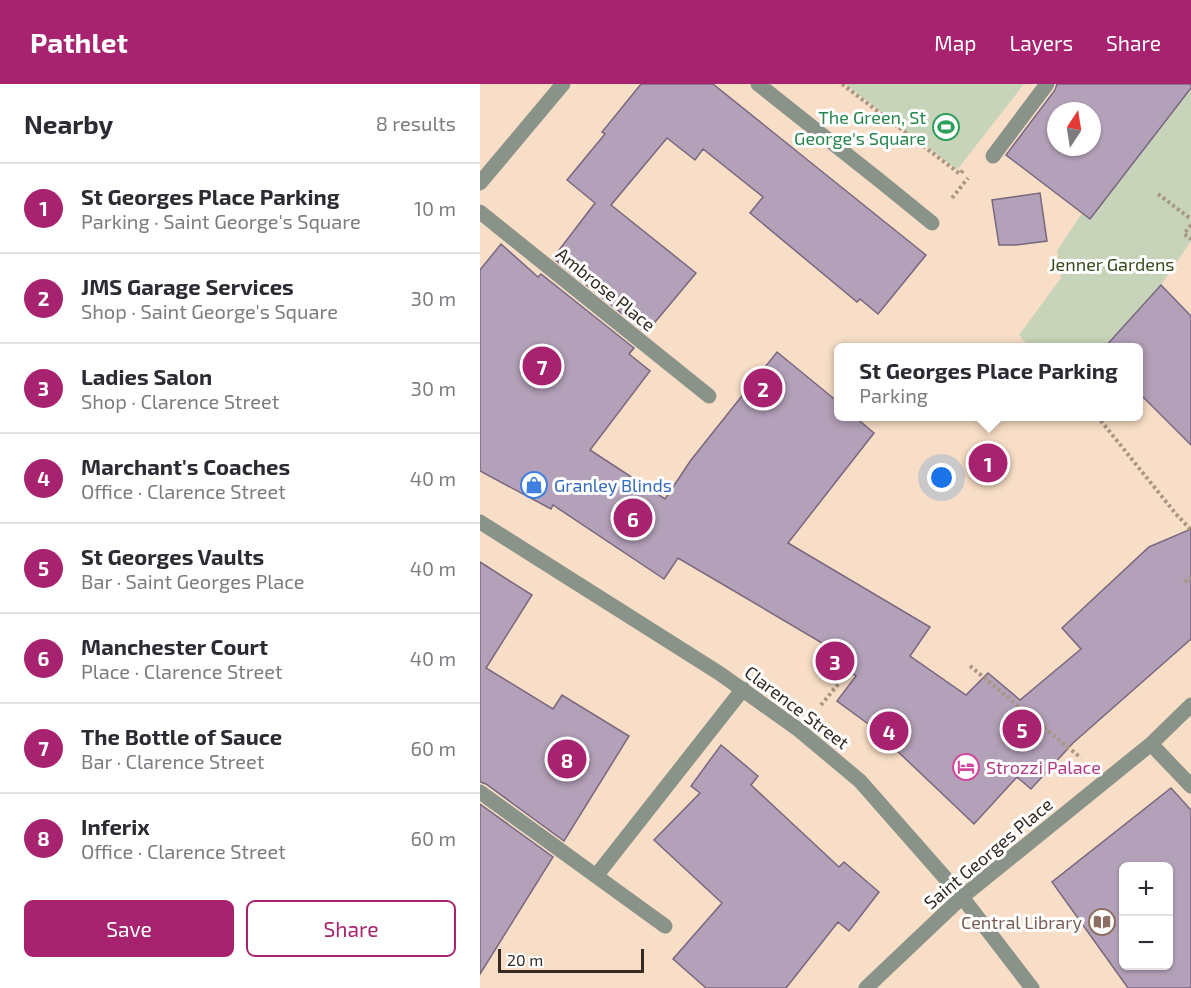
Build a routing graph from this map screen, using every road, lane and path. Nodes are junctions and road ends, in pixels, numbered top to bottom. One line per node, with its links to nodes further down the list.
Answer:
1 (563, 84): 7 (street)
2 (758, 84): 11 (street)
3 (842, 84): 6 (path)
4 (1047, 84): 5 (street)
5 (993, 156): 11 (path)
6 (966, 165)
7 (480, 183)
8 (1158, 194): 10 (path)
9 (480, 212): 14 (street, Ambrose Place)
10 (1191, 219)
11 (932, 223)
12 (1191, 225): 13 (path)
13 (1191, 239)
14 (709, 396)
15 (1100, 421): 17 (path)
16 (480, 522): 22 (street, Clarence Street)
17 (1191, 530)
18 (1191, 578): 19 (path)
19 (1185, 582)
20 (834, 662): 23 (path)
21 (970, 666): 26 (path)
22 (743, 689): 29 (street); 30 (street, Clarence Street)
23 (834, 689)
24 (1191, 705): 25 (street, Saint Georges Place)
25 (1151, 744): 26 (street, Saint Georges Place); 27 (street)
26 (1107, 780): 30 (street, Saint Georges Place)
27 (1191, 786)
28 (480, 792): 29 (street)
29 (596, 876): 31 (street)
30 (962, 897): 32 (street, Saint Georges Place); 33 (street, Clarence Street)
31 (665, 926)
32 (866, 988)
33 (1032, 988)

